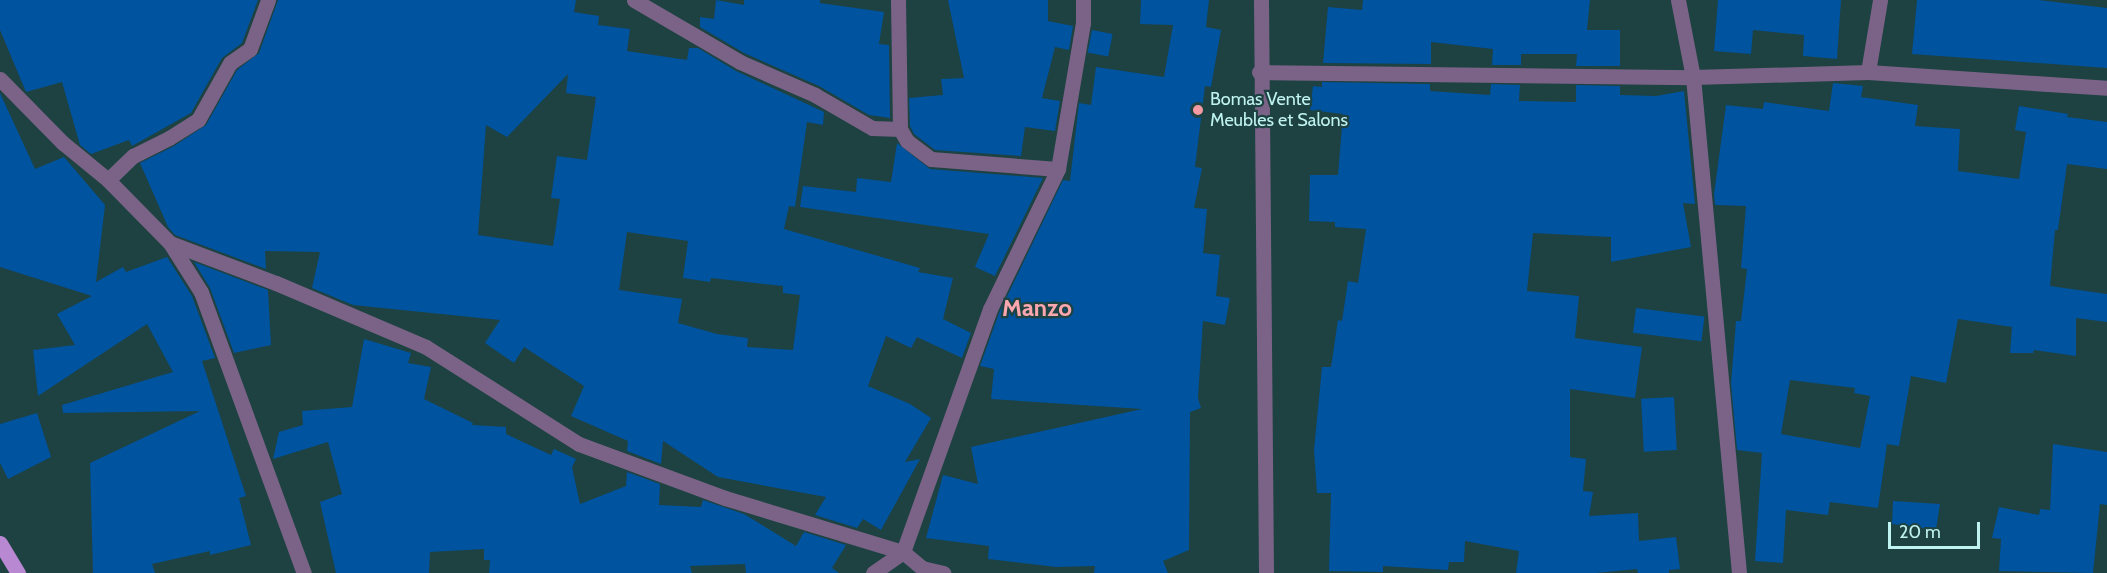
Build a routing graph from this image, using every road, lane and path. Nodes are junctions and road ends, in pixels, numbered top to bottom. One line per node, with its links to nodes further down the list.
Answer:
1 (268, 0): 15 (street)
2 (634, 0): 13 (street)
3 (898, 0): 13 (street)
4 (1083, 0): 14 (street)
5 (1261, 0): 8 (street)
6 (1678, 0): 10 (street)
7 (1880, 0): 9 (street)
8 (1259, 72): 10 (street); 23 (street)
9 (1868, 72): 10 (street); 12 (street)
10 (1693, 77): 24 (street)
11 (0, 79): 15 (street)
12 (2107, 88)
13 (900, 129): 14 (street)
14 (1058, 169): 18 (street)
15 (108, 180): 16 (street)
16 (170, 243): 18 (street); 20 (street)
17 (0, 543): 19 (main road)
18 (903, 552): 21 (street); 22 (street)
19 (18, 573)
20 (304, 573)
21 (873, 573)
22 (943, 573)
23 (1266, 573)
24 (1739, 573)

